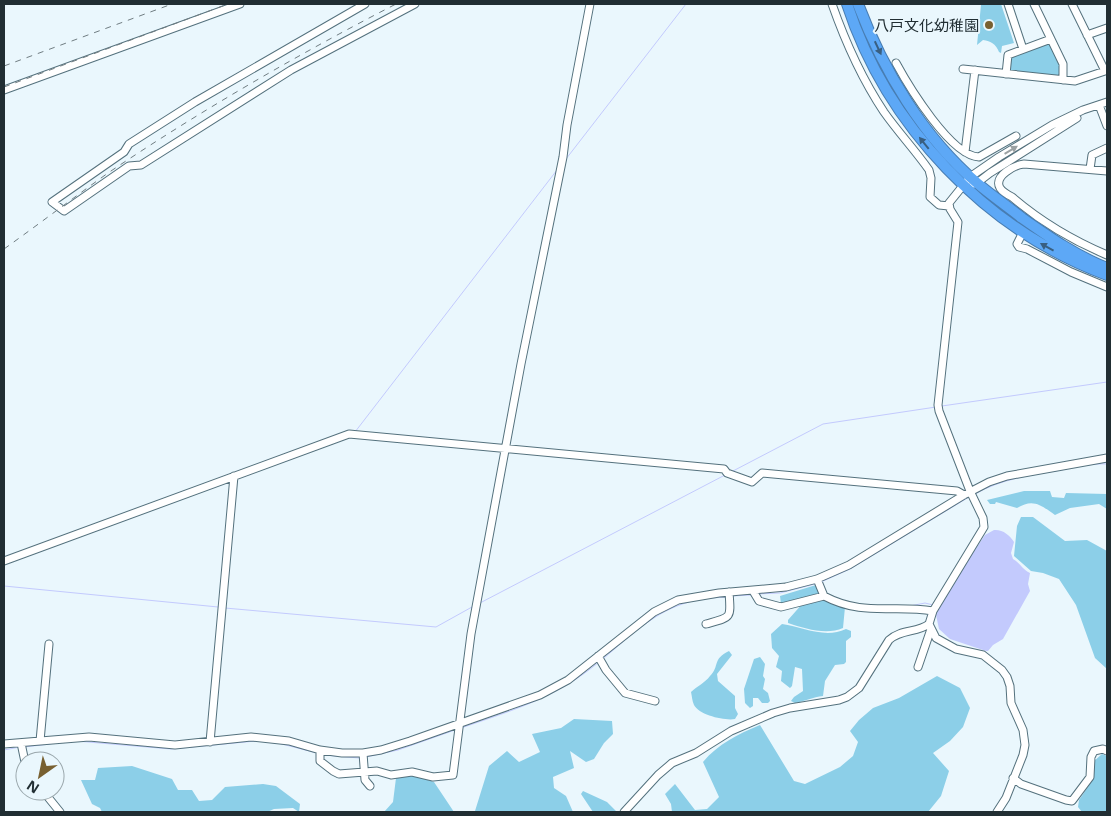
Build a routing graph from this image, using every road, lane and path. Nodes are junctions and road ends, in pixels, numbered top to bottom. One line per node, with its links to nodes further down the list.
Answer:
1 (240, 4): 20 (street)
2 (365, 4): 26 (street)
3 (415, 4): 28 (street)
4 (590, 4): 39 (street)
5 (832, 4): 33 (street)
6 (847, 4): 32 (highway, one-way to 6)
7 (858, 4): 31 (highway, one-way to 31)
8 (1008, 4): 14 (street)
9 (1034, 4): 13 (street)
10 (1072, 4): 12 (street)
11 (1107, 28): 12 (street)
12 (1087, 35): 19 (street)
13 (1051, 38): 14 (street); 19 (street)
14 (1023, 49): 18 (street)
15 (896, 63): 27 (street)
16 (963, 69): 17 (street)
17 (974, 70): 18 (street); 27 (street)
18 (1006, 74): 19 (street)
19 (1063, 80)
20 (4, 90)
21 (1107, 102): 22 (street)
22 (1099, 105): 23 (street); 31 (street)
23 (1107, 126)
24 (1016, 136): 27 (street)
25 (1107, 148): 29 (street)
26 (124, 152): 28 (street); 28 (street)
27 (964, 152)
28 (134, 165)
29 (1090, 169): 30 (street); 35 (street)
30 (1107, 171)
31 (974, 180): 32 (street); 36 (highway)
32 (964, 186): 33 (street); 34 (highway)
33 (949, 206): 42 (street)
34 (1023, 232): 37 (highway, one-way to 34); 38 (street)
35 (1107, 255)
36 (1107, 268)
37 (1107, 275)
38 (1107, 287)
39 (506, 448): 41 (street); 42 (street); 55 (street)
40 (1106, 458): 42 (street)
41 (234, 476): 43 (street); 58 (street)
42 (967, 493): 44 (street); 48 (street)
43 (4, 561)
44 (817, 579): 45 (street); 47 (street)
45 (753, 591): 46 (street); 47 (street)
46 (729, 592): 49 (street); 52 (street)
47 (824, 596): 48 (street)
48 (933, 611): 50 (street)
49 (706, 624)
50 (930, 626): 53 (street); 65 (street); 69 (street)
51 (49, 644): 56 (street)
52 (598, 656): 54 (street); 55 (street)
53 (918, 667)
54 (655, 701)
55 (458, 724): 63 (street); 64 (street)
56 (40, 741): 57 (street); 58 (street)
57 (21, 742): 59 (street); 61 (street)
58 (210, 742): 60 (street)
59 (4, 744)
60 (320, 750): 63 (street); 64 (street)
61 (23, 751)
62 (1107, 751): 65 (street)
63 (363, 753): 64 (street)
64 (364, 772): 66 (street)
65 (1013, 778): 70 (street)
66 (370, 786)
67 (51, 801): 68 (street)
68 (60, 812)
69 (624, 812)
70 (997, 812)

